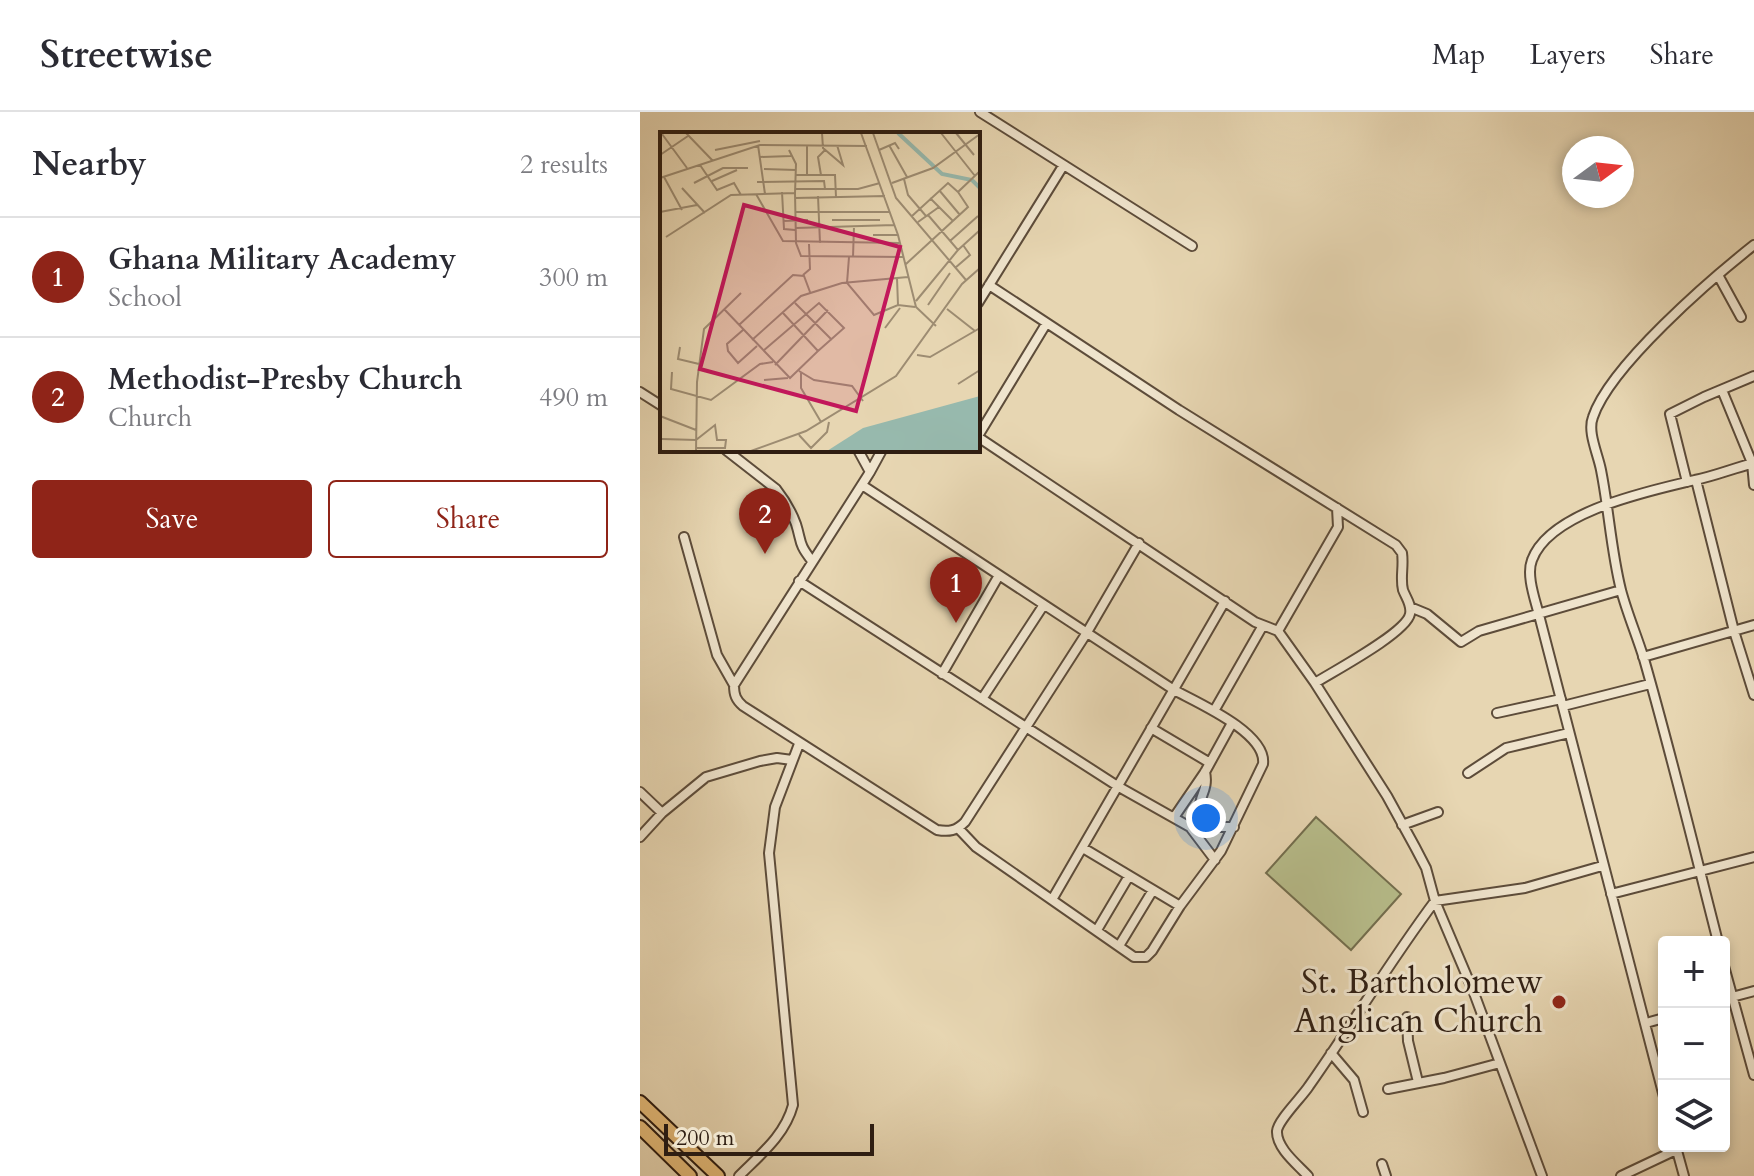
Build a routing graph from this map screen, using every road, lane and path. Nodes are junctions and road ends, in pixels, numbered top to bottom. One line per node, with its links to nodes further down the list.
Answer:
1 (980, 112): 2 (street)
2 (1063, 166): 4 (street); 6 (street)
3 (1754, 245): 5 (street)
4 (1192, 246)
5 (1718, 275): 8 (street); 24 (street)
6 (989, 285): 7 (street); 9 (street)
7 (980, 300)
8 (1741, 317)
9 (1046, 324): 14 (street); 25 (street)
10 (1754, 376): 11 (street)
11 (1722, 390): 19 (street); 21 (street)
12 (640, 392): 13 (street)
13 (660, 405)
14 (980, 433)
15 (980, 437): 29 (street)
16 (729, 452): 30 (street)
17 (859, 452): 20 (street)
18 (881, 452): 20 (street)
19 (1753, 463): 21 (street); 23 (street)
20 (870, 472): 22 (street)
21 (1692, 481): 24 (street); 41 (street)
22 (862, 485): 30 (street); 31 (street)
23 (1754, 485)
24 (1605, 505): 33 (street); 37 (street)
25 (1337, 508): 26 (street); 27 (street)
26 (1358, 521): 27 (street); 36 (street)
27 (1338, 527): 40 (street)
28 (684, 537): 47 (street)
29 (1139, 543): 34 (street); 42 (street)
30 (812, 561): 32 (street)
31 (998, 577): 35 (street); 44 (street)
32 (799, 581): 44 (street); 47 (street)
33 (1621, 590): 37 (street); 43 (street)
34 (1225, 601): 39 (street); 48 (street)
35 (1043, 606): 42 (street); 50 (street)
36 (1410, 607): 37 (street); 45 (street)
37 (1539, 615): 51 (street)
38 (1754, 625): 41 (street)
39 (1262, 627): 40 (street); 52 (street)
40 (1278, 631): 45 (street)
41 (1734, 631): 43 (street); 49 (street)
42 (1086, 634): 48 (street); 55 (street)
43 (1643, 657): 46 (street)
44 (942, 674): 50 (street)
45 (1315, 683): 68 (street)
46 (1650, 684): 51 (street); 78 (street)
47 (734, 685): 58 (street)
48 (1174, 690): 52 (street); 56 (street)
49 (1754, 695)
50 (982, 699): 55 (street)
51 (1562, 703): 53 (street); 57 (street)
52 (1214, 711): 54 (street)
53 (1497, 713)
54 (1232, 723): 60 (street); 70 (street)
55 (1024, 726): 63 (street); 71 (street)
56 (1151, 728): 60 (street); 63 (street)
57 (1569, 733): 62 (street); 77 (street)
58 (799, 744): 59 (street); 71 (street)
59 (792, 760): 66 (street); 107 (street)
60 (1210, 763): 61 (street)
61 (1205, 772): 67 (street); 72 (street)
62 (1468, 773)
63 (1119, 787): 67 (street); 74 (street)
64 (640, 792): 66 (street)
65 (1438, 812): 68 (street)
66 (662, 813): 73 (street)
67 (1175, 816): 69 (street)
68 (1402, 825): 83 (street)
69 (1190, 827): 72 (street); 76 (street)
70 (1234, 827): 72 (street); 76 (street)
71 (958, 828): 82 (street)
72 (1215, 828)
73 (640, 837)
74 (1083, 848): 79 (street); 82 (street)
75 (1754, 857): 78 (street)
76 (1215, 860): 84 (street)
77 (1602, 866): 81 (street); 83 (street)
78 (1699, 869): 81 (street); 86 (street)
79 (1129, 876): 80 (street); 85 (street)
80 (1153, 890): 84 (street); 87 (street)
81 (1611, 894): 92 (street)
82 (1053, 898): 85 (street)
83 (1435, 901): 93 (street); 94 (street)
84 (1180, 906): 87 (street)
85 (1097, 930): 87 (street)
86 (1716, 936)
87 (1119, 946)
88 (1754, 991): 89 (street)
89 (1730, 1000): 95 (street)
90 (1407, 1017): 97 (street)
91 (1658, 1020): 92 (street)
92 (1646, 1023): 96 (street)
93 (1331, 1053): 100 (street); 108 (street)
94 (1500, 1063): 97 (street); 110 (street)
95 (1754, 1075)
96 (1660, 1080)
97 (1418, 1082): 98 (street)
98 (1388, 1089)
99 (640, 1102): 106 (main road)
100 (1363, 1112)
101 (640, 1127): 105 (main road)
102 (1668, 1152): 111 (street)
103 (1677, 1152): 112 (street)
104 (1382, 1164): 109 (street)
105 (690, 1176)
106 (718, 1176)
107 (739, 1176)
108 (1308, 1176)
109 (1386, 1176)
110 (1542, 1176)
111 (1621, 1176)
112 (1684, 1176)

